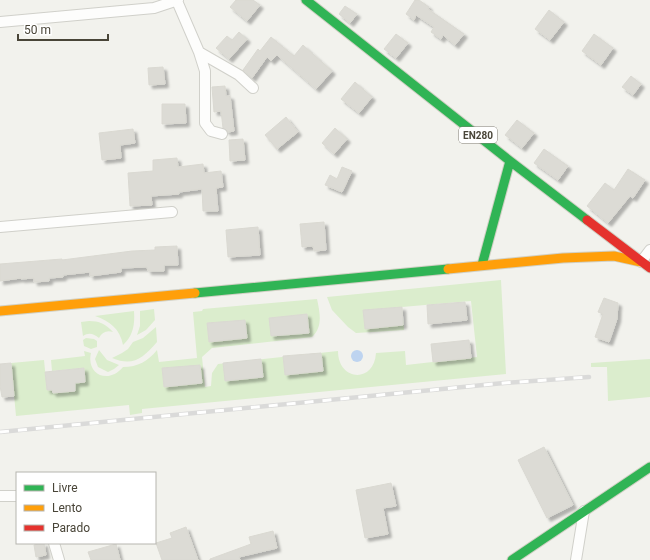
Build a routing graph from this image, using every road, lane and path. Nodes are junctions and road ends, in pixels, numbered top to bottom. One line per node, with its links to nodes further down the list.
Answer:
1 (178, 0): 3 (street); 4 (street)
2 (306, 0): 7 (main road, EN280)
3 (0, 22)
4 (199, 52): 5 (street); 6 (street)
5 (253, 88)
6 (222, 134)
7 (510, 161): 11 (main road, EN280); 12 (main road)
8 (172, 212): 9 (street)
9 (0, 227)
10 (650, 250): 11 (street)
11 (641, 262): 12 (main road); 13 (main road, EN280)
12 (482, 265): 14 (main road)
13 (650, 268)
14 (0, 311)
15 (650, 467): 18 (main road)
16 (0, 496): 17 (street)
17 (16, 496)
18 (584, 512): 21 (main road); 22 (street)
19 (54, 544): 20 (street)
20 (58, 560)
21 (512, 560)
22 (576, 560)

